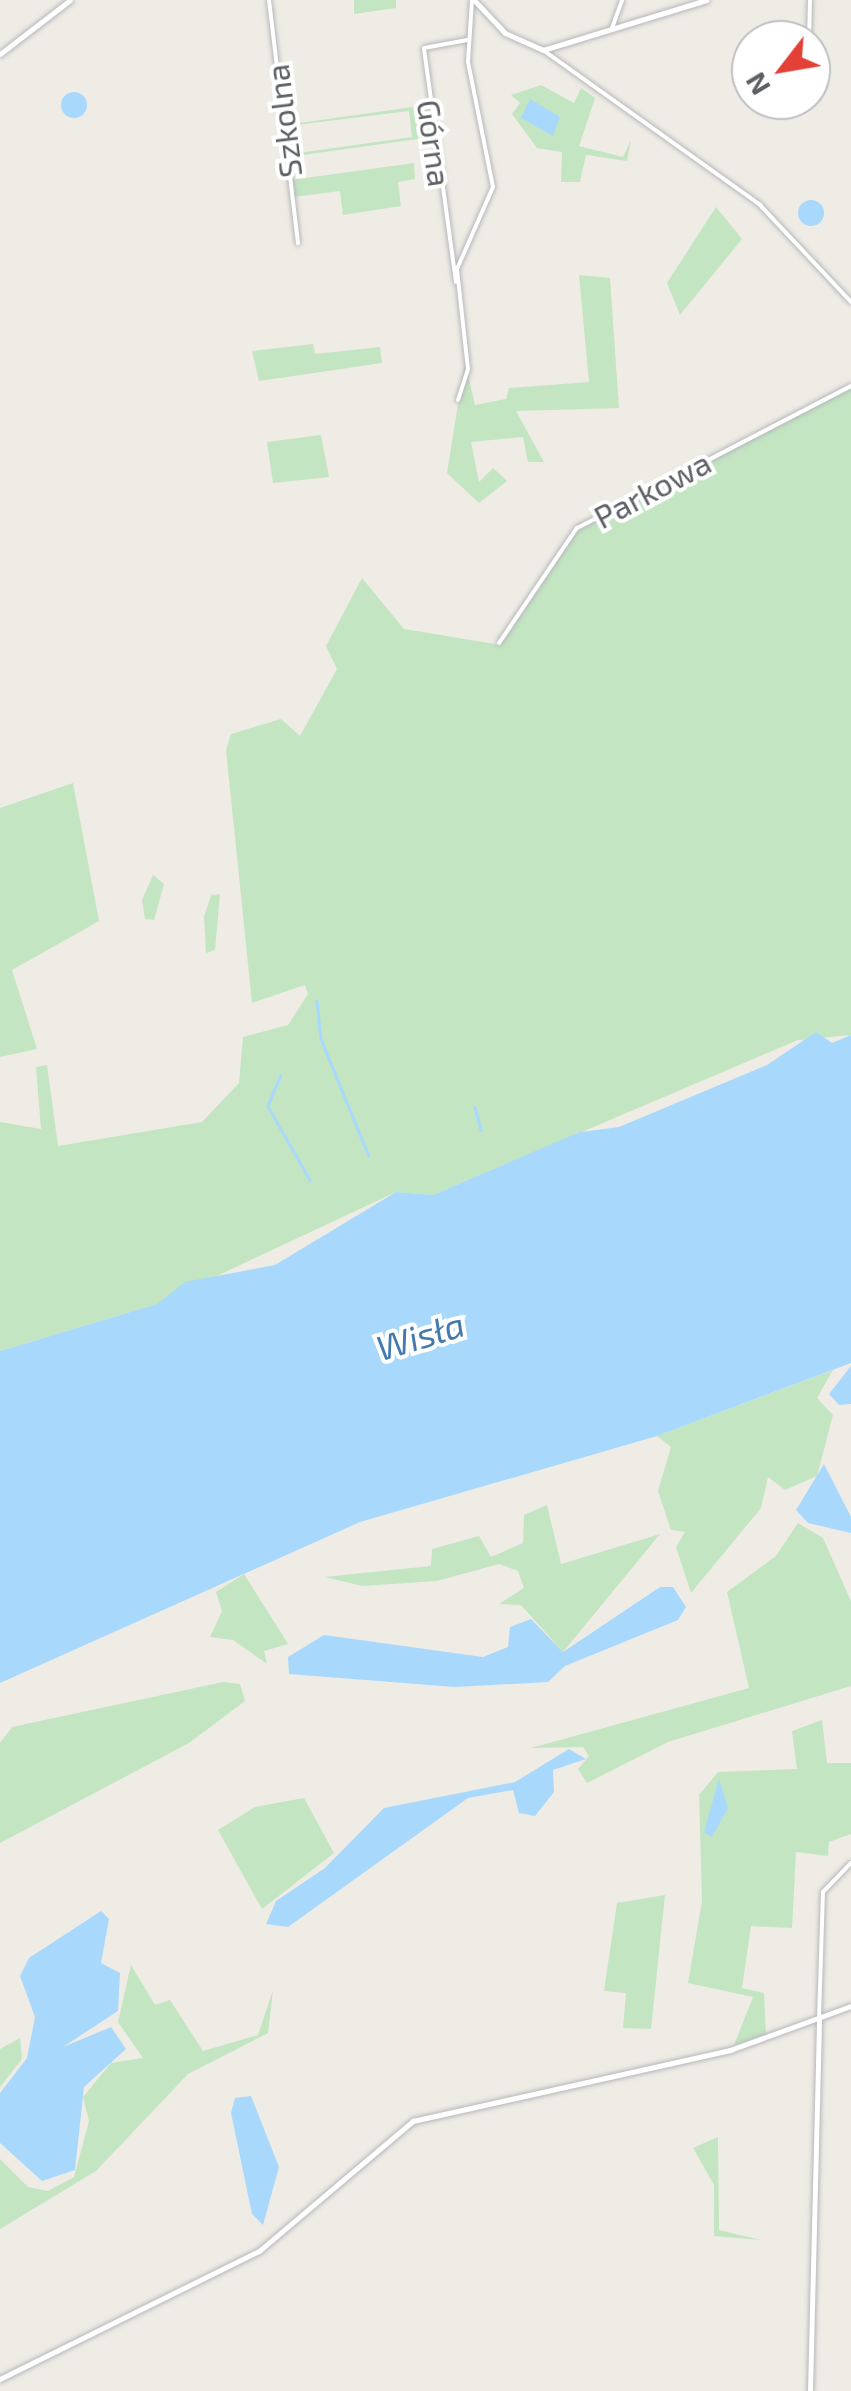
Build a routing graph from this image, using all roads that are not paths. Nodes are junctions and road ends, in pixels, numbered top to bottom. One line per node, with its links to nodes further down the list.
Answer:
1 (70, 0): 9 (street)
2 (269, 0): 10 (street, Szkolna)
3 (473, 0): 7 (street); 8 (street)
4 (622, 0): 6 (street)
5 (707, 0): 6 (street)
6 (612, 30): 8 (street)
7 (467, 40): 11 (street); 11 (street, Górna)
8 (542, 50): 12 (street)
9 (0, 54)
10 (298, 242)
11 (456, 282): 14 (street)
12 (851, 302)
13 (851, 386): 15 (street, Parkowa)
14 (458, 400)
15 (499, 642)
16 (851, 1863): 18 (street)
17 (851, 2006): 18 (street)
18 (819, 2019): 19 (street); 20 (street)
19 (0, 2379)
20 (810, 2391)

